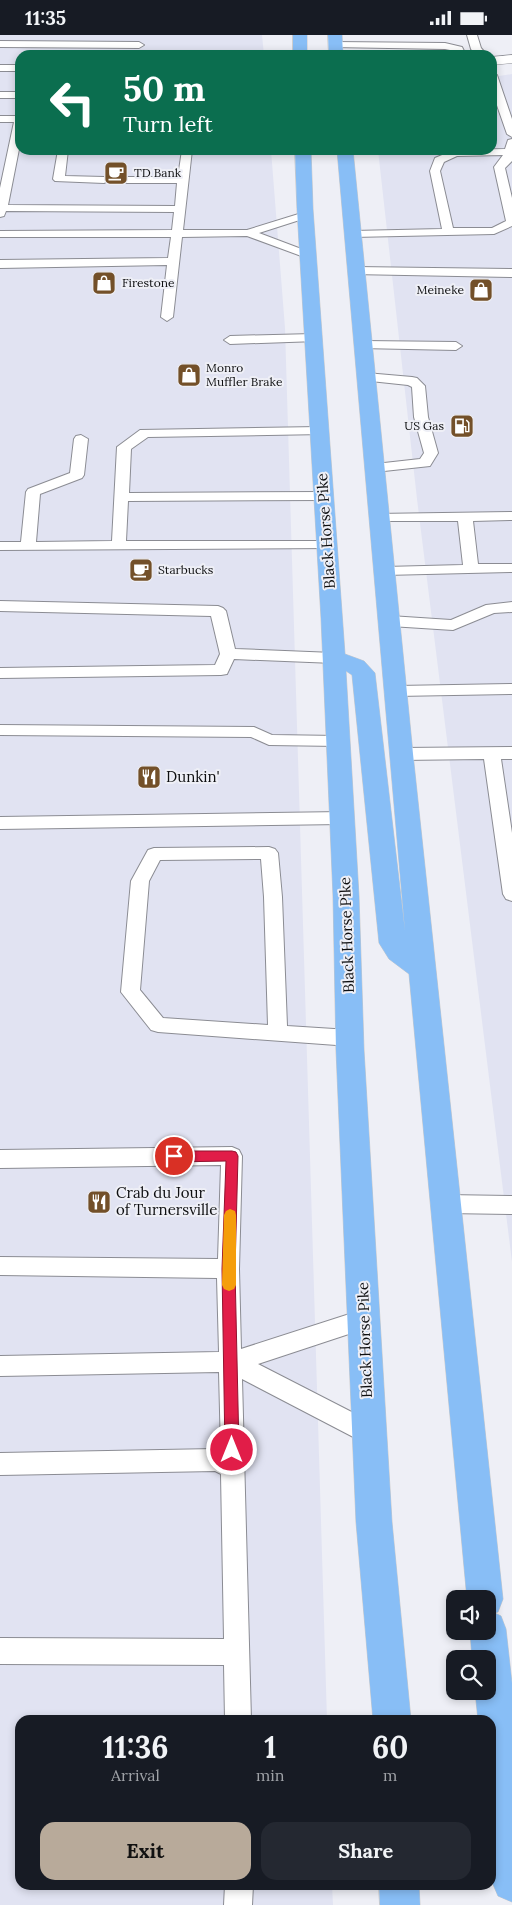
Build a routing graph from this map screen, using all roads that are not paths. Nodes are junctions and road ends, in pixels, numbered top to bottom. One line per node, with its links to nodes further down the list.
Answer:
1 (300, 35): 6 (highway)
2 (472, 35): 8 (lane)
3 (0, 45): 4 (lane)
4 (139, 45)
5 (335, 45): 7 (lane)
6 (300, 50)
7 (459, 50)
8 (477, 50)
9 (512, 59): 10 (street)
10 (497, 60)
11 (0, 68): 12 (lane)
12 (15, 68)
13 (497, 90): 18 (lane)
14 (0, 95): 15 (lane)
15 (15, 95)
16 (0, 119): 17 (lane)
17 (15, 119)
18 (512, 134)
19 (0, 143): 20 (lane)
20 (15, 143): 28 (lane)
21 (510, 147): 22 (lane); 35 (lane)
22 (497, 148)
23 (62, 155): 29 (lane)
24 (186, 155): 31 (lane)
25 (303, 155): 34 (highway, Black Horse Pike)
26 (345, 155): 39 (highway)
27 (450, 155): 35 (lane)
28 (4, 172): 32 (lane)
29 (104, 180)
30 (125, 180): 31 (lane)
31 (184, 180): 33 (lane)
32 (1, 206): 33 (lane)
33 (180, 209): 36 (lane)
34 (305, 215): 37 (lane); 40 (highway, Black Horse Pike)
35 (448, 232): 39 (lane)
36 (177, 233): 37 (lane); 38 (lane); 41 (lane)
37 (248, 233): 40 (lane)
38 (0, 234)
39 (353, 234): 43 (highway)
40 (308, 255): 46 (highway, Black Horse Pike)
41 (173, 261): 42 (lane); 45 (lane)
42 (0, 264)
43 (356, 271): 44 (lane); 48 (highway)
44 (512, 273)
45 (168, 317)
46 (313, 339): 47 (lane); 51 (highway, Black Horse Pike)
47 (230, 340)
48 (364, 345): 49 (lane); 50 (highway)
49 (456, 346)
50 (366, 377): 53 (highway); 53 (lane)
51 (319, 431): 54 (highway, Black Horse Pike); 55 (lane)
52 (81, 439): 62 (lane)
53 (375, 468): 57 (highway)
54 (324, 496): 55 (lane); 60 (highway, Black Horse Pike)
55 (122, 497): 59 (lane)
56 (512, 516): 58 (lane)
57 (380, 517): 58 (lane); 65 (highway)
58 (465, 517): 64 (lane)
59 (119, 545): 60 (lane); 62 (lane)
60 (327, 545): 70 (highway, Black Horse Pike)
61 (0, 546): 62 (lane)
62 (28, 546)
63 (512, 568): 64 (lane)
64 (471, 569): 65 (lane)
65 (385, 571): 68 (highway)
66 (0, 606): 69 (lane)
67 (512, 607): 68 (lane)
68 (390, 621): 73 (highway)
69 (228, 654): 70 (lane); 71 (lane)
70 (334, 658): 75 (highway, Black Horse Pike); 82 (highway)
71 (0, 673)
72 (512, 689): 73 (lane)
73 (396, 691): 77 (highway)
74 (0, 730): 75 (lane)
75 (338, 741): 79 (highway, Black Horse Pike)
76 (512, 753): 78 (lane)
77 (401, 754): 78 (lane); 82 (highway)
78 (492, 754): 81 (lane)
79 (342, 818): 80 (lane); 84 (highway, Black Horse Pike)
80 (0, 823)
81 (512, 894)
82 (423, 970): 86 (highway)
83 (278, 1033): 83 (lane); 84 (lane)
84 (350, 1038): 90 (highway, Black Horse Pike)
85 (0, 1159): 89 (lane)
86 (446, 1204): 87 (lane); 96 (highway)
87 (512, 1205)
88 (0, 1266): 89 (lane)
89 (228, 1269): 91 (lane)
90 (365, 1319): 91 (lane); 93 (highway, Black Horse Pike)
91 (232, 1362): 92 (lane); 93 (lane); 95 (lane)
92 (0, 1366)
93 (369, 1433): 102 (highway, Black Horse Pike)
94 (0, 1464): 95 (lane)
95 (233, 1467): 99 (lane)
96 (483, 1590)
97 (490, 1640): 100 (highway)
98 (0, 1651): 99 (lane)
99 (237, 1653): 101 (lane)
100 (504, 1712): 103 (highway)
101 (238, 1715)
102 (389, 1715)
103 (512, 1882)
104 (239, 1890): 106 (lane)
105 (400, 1890): 107 (highway)
106 (238, 1905)
107 (400, 1905)

